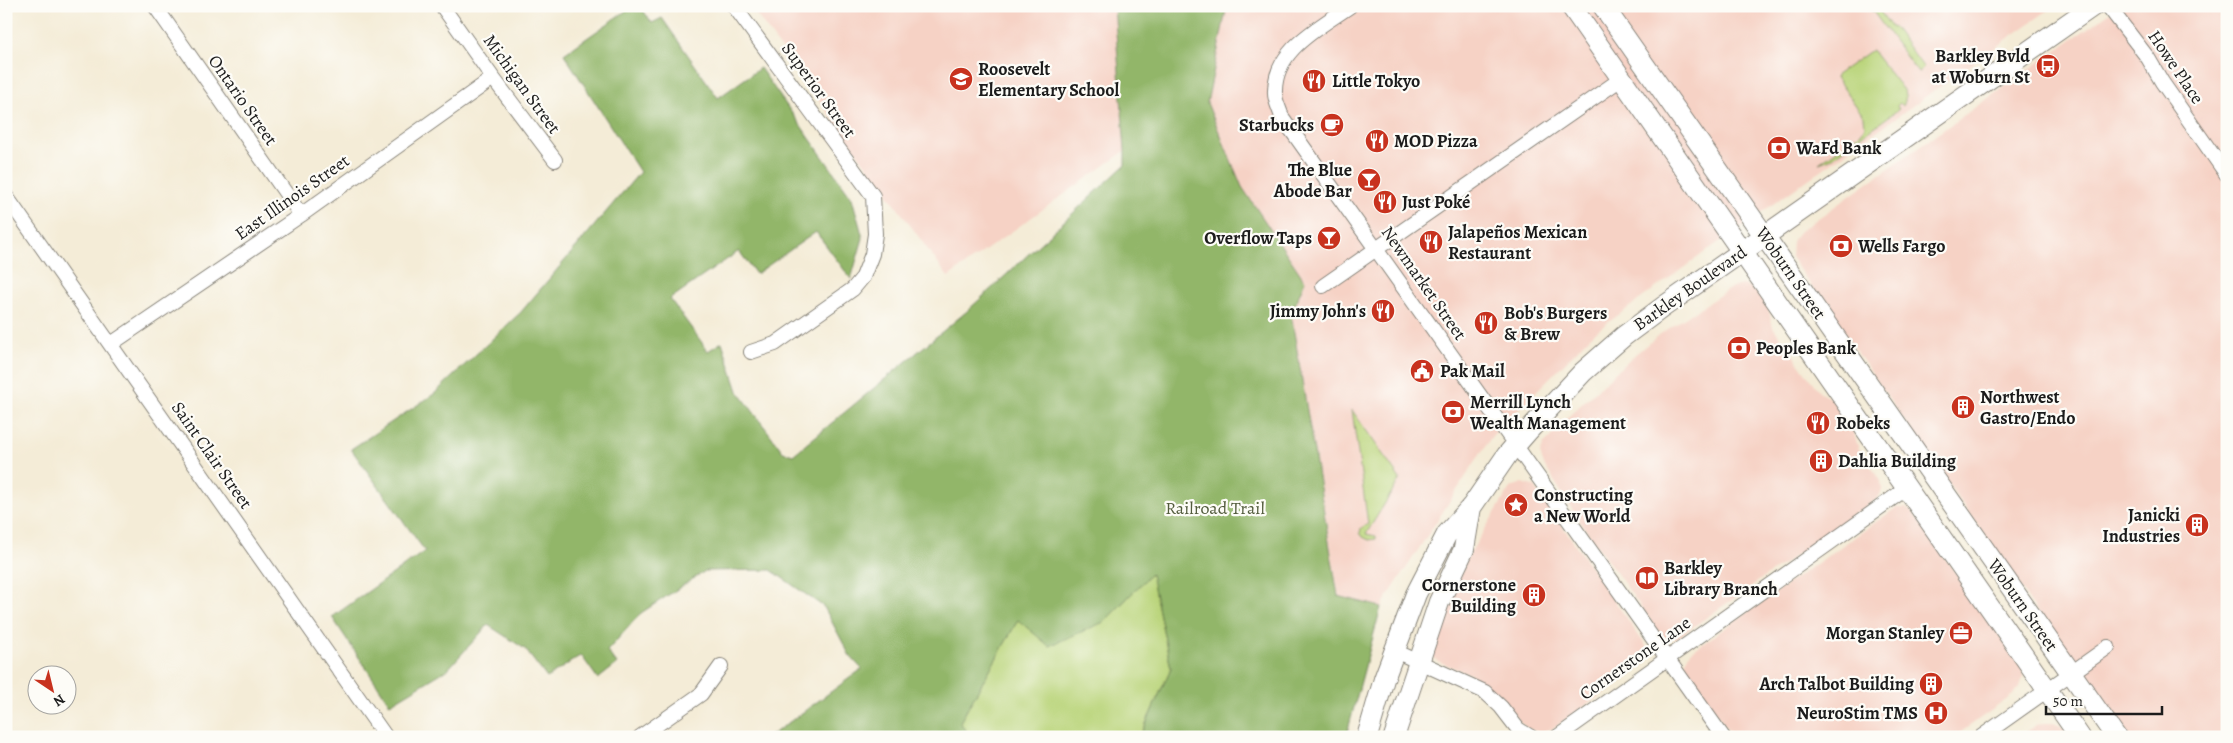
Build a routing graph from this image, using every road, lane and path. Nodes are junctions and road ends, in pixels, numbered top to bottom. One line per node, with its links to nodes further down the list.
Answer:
1 (155, 6): 14 (street, Ontario Street)
2 (442, 6): 9 (street, Michigan Street)
3 (734, 6): 20 (street, Superior Street)
4 (1350, 6): 16 (street, Newmarket Street)
5 (1571, 6): 10 (main road, Woburn Street)
6 (1603, 6): 15 (main road, Woburn Street)
7 (2093, 6): 15 (main road, Barkley Boulevard)
8 (2108, 6): 12 (street, Howe Place)
9 (493, 78): 11 (street, Michigan Street); 14 (street, East Illinois Street)
10 (1622, 79): 16 (street); 17 (main road, Woburn Street)
11 (555, 160)
12 (2227, 175)
13 (6, 196): 19 (street, Saint Clair Street)
14 (301, 215): 19 (street, East Illinois Street)
15 (1764, 236): 17 (main road, Barkley Boulevard); 29 (main road, Woburn Street)
16 (1376, 249): 18 (street); 21 (street, Newmarket Street)
17 (1742, 252): 21 (main road, Barkley Boulevard); 22 (main road, Woburn Street)
18 (1323, 286)
19 (111, 344): 31 (street, Saint Clair Street)
20 (751, 352)
21 (1516, 445): 23 (main road, Barkley Boulevard); 26 (street, Newmarket Street)
22 (1907, 488): 26 (street, Cornerstone Lane); 30 (main road, Woburn Street)
23 (1472, 506): 25 (main road, Barkley Boulevard); 27 (main road, Barkley Boulevard)
24 (2108, 647): 29 (street)
25 (1394, 651): 27 (street); 33 (main road, Barkley Boulevard)
26 (1667, 658): 36 (street, Cornerstone Lane); 37 (street, Newmarket Street)
27 (1419, 661): 34 (main road, Barkley Boulevard); 35 (street)
28 (721, 666): 32 (street)
29 (2072, 673): 30 (street); 40 (main road, Woburn Street)
30 (2047, 690): 38 (street); 39 (main road, Woburn Street)
31 (386, 737)
32 (640, 737)
33 (1367, 737)
34 (1394, 737)
35 (1531, 737)
36 (1557, 737)
37 (1723, 737)
38 (1981, 737)
39 (2080, 737)
40 (2116, 737)

